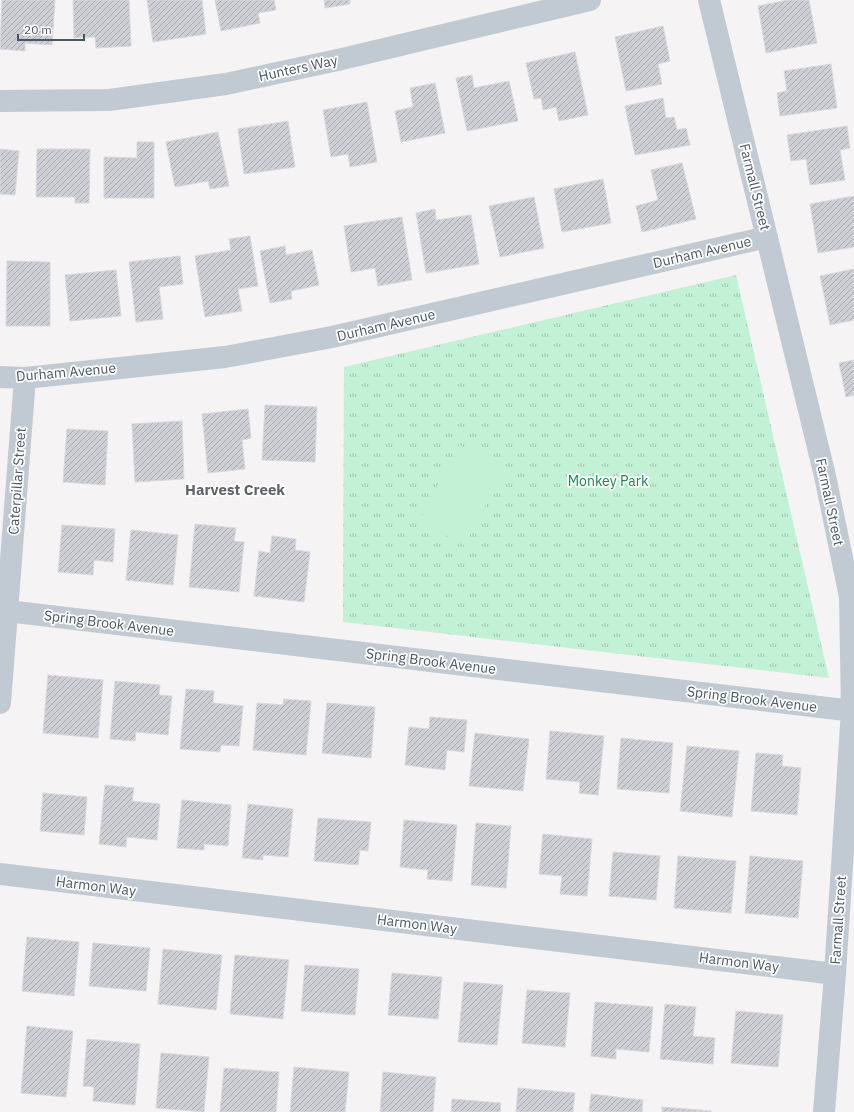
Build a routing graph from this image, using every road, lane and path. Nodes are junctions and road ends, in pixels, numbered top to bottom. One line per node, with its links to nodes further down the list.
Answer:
1 (590, 0): 3 (street, Hunters Way)
2 (709, 0): 4 (street, Farmall Street)
3 (0, 101)
4 (767, 237): 6 (street, Durham Avenue); 9 (street, Farmall Street)
5 (0, 377): 6 (street, Durham Avenue)
6 (25, 378): 7 (street, Caterpillar Street)
7 (7, 611): 8 (street, Caterpillar Street); 9 (street, Spring Brook Avenue)
8 (0, 703)
9 (853, 711): 11 (street, Farmall Street)
10 (0, 874): 11 (street, Harmon Way)
11 (835, 974): 12 (street, Farmall Street)
12 (824, 1112)

